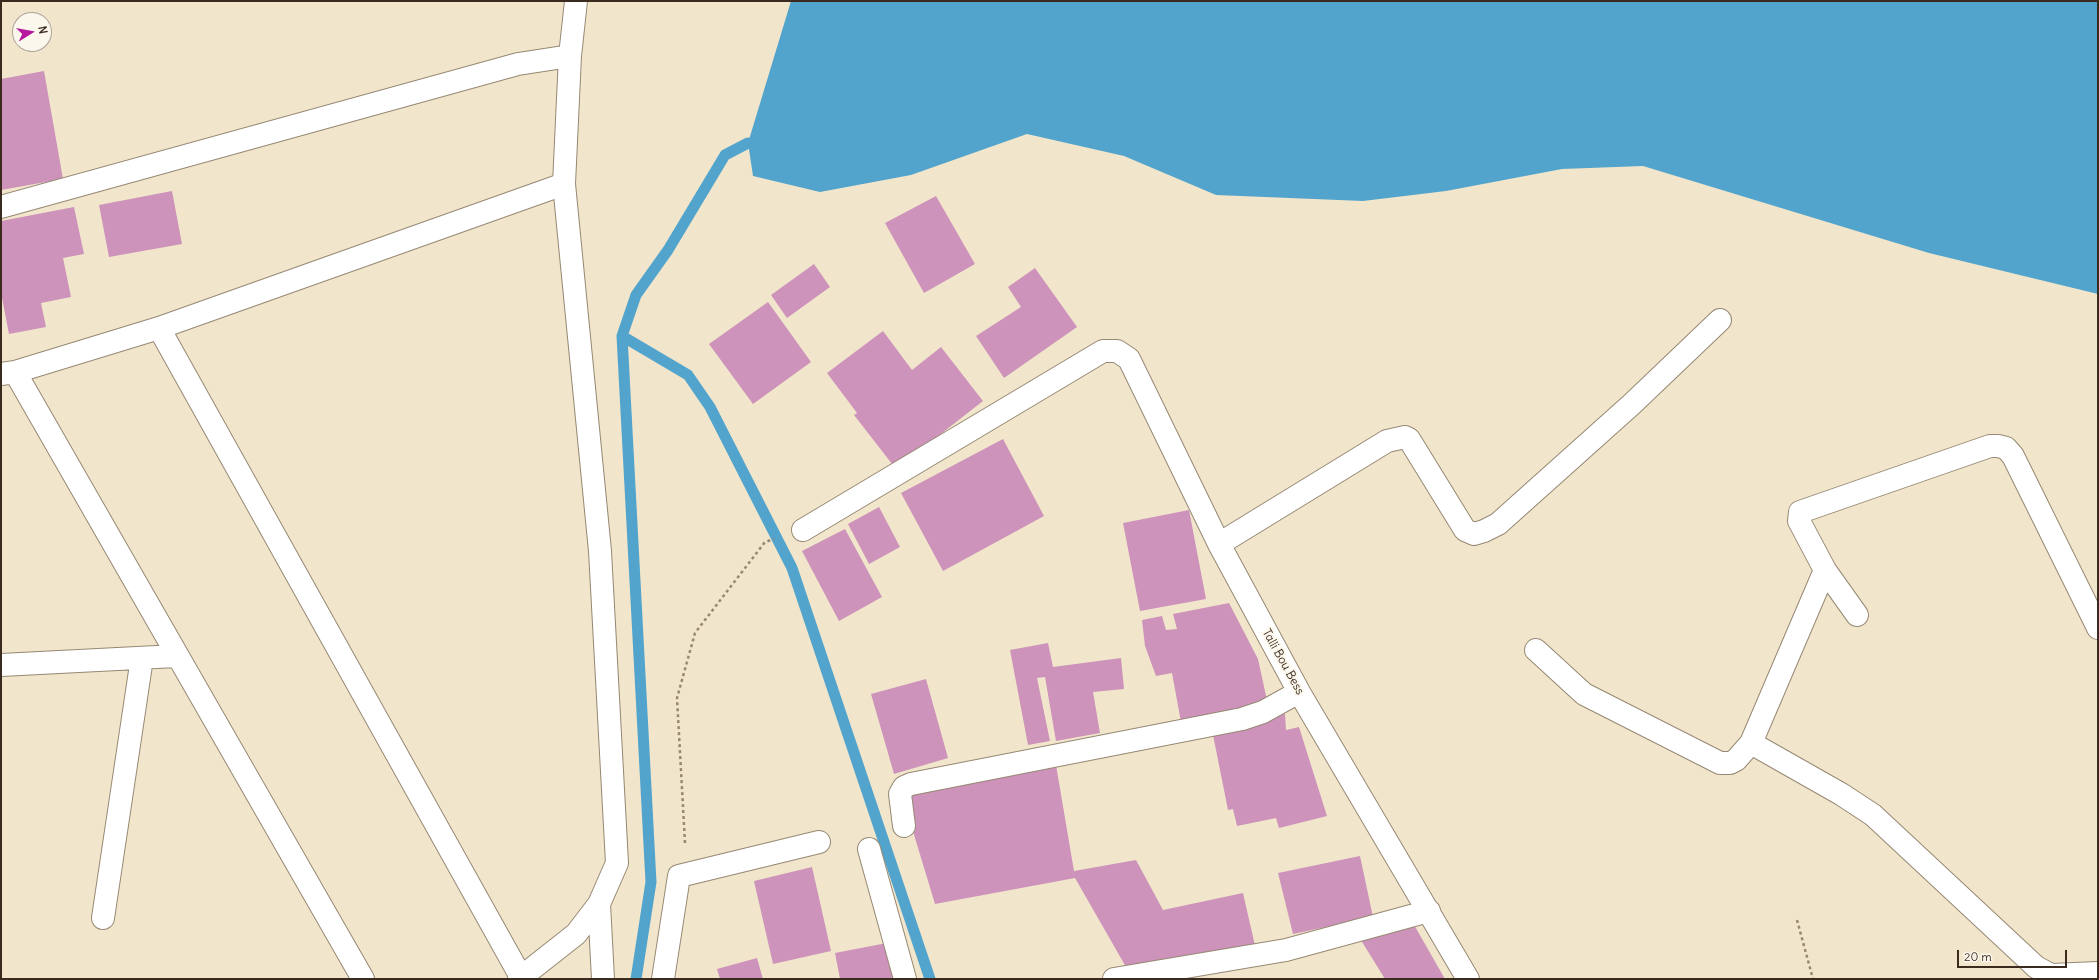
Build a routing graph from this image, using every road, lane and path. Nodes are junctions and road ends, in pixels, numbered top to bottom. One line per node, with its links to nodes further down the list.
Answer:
1 (576, 1): 2 (street)
2 (570, 56): 3 (street); 4 (street)
3 (564, 184): 6 (street); 24 (street)
4 (1, 207)
5 (1720, 320): 10 (street)
6 (159, 328): 7 (street); 29 (street)
7 (8, 373): 15 (street)
8 (803, 530): 10 (street, Talli Bou Bess)
9 (765, 542): 22 (path)
10 (1219, 544): 18 (street, Talli Bou Bess)
11 (1825, 570): 12 (street); 13 (street); 19 (street)
12 (1857, 616)
13 (2098, 628)
14 (1536, 650): 19 (street)
15 (176, 656): 16 (street); 30 (street)
16 (142, 658): 17 (street); 26 (street)
17 (1, 665)
18 (1299, 692): 20 (street); 25 (street, Talli Bou Bess)
19 (1751, 743): 28 (street)
20 (904, 826)
21 (819, 842): 32 (street)
22 (686, 847)
23 (870, 849): 33 (street)
24 (599, 904): 29 (street); 31 (street)
25 (1430, 910): 34 (street); 35 (street, Talli Bou Bess)
26 (103, 918)
27 (1797, 920): 36 (path)
28 (2098, 973)
29 (520, 978)
30 (363, 979)
31 (603, 979)
32 (663, 979)
33 (905, 979)
34 (1114, 979)
35 (1468, 979)
36 (1813, 979)

